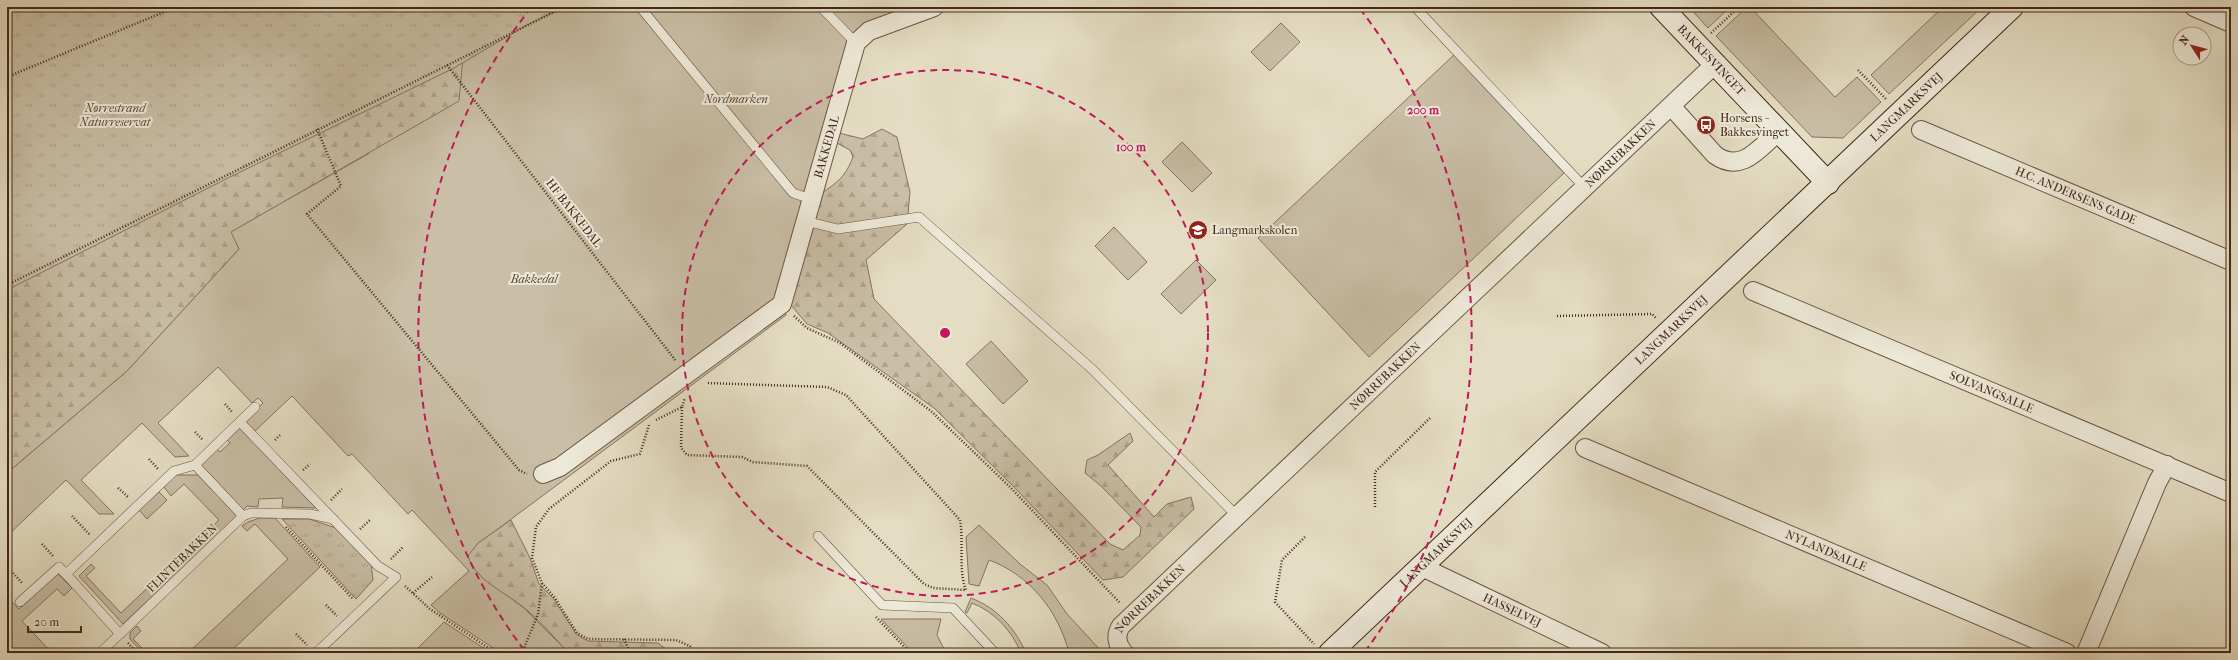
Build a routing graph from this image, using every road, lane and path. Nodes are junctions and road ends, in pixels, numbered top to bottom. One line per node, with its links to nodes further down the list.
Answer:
1 (176, 7): 17 (path)
2 (564, 7): 14 (path)
3 (640, 7): 25 (lane)
4 (821, 7): 12 (lane)
5 (934, 7): 12 (street)
6 (1415, 7): 24 (lane)
7 (1661, 7): 13 (main road, BAKKESVINGET)
8 (1739, 7): 13 (path)
9 (2012, 7): 19 (main road, LANGMARKSVEJ)
10 (2194, 7): 11 (street)
11 (2231, 23)
12 (856, 43): 25 (street, BAKKEDAL)
13 (1698, 46): 15 (main road, BAKKESVINGET)
14 (447, 64): 20 (path); 33 (path, HF BAKKEDAL)
15 (1715, 64): 18 (street, NØRREBAKKEN); 22 (main road, BAKKESVINGET)
16 (1858, 70): 19 (path)
17 (7, 78)
18 (1671, 106): 22 (street); 24 (street, NØRREBAKKEN)
19 (1900, 114): 23 (main road, LANGMARKSVEJ)
20 (317, 129): 28 (path); 42 (path)
21 (1921, 130): 27 (street, H.C. ANDERSENS GADE)
22 (1779, 131): 23 (main road, BAKKESVINGET)
23 (1828, 183): 32 (main road, LANGMARKSVEJ)
24 (1585, 188): 48 (street, NØRREBAKKEN)
25 (811, 199): 26 (street, BAKKEDAL)
26 (805, 221): 30 (street, BAKKEDAL); 48 (lane)
27 (2231, 261)
28 (7, 285)
29 (1753, 291): 41 (street, SOLVANGSALLE)
30 (782, 304): 33 (street); 62 (path)
31 (1557, 316): 32 (path)
32 (1670, 332): 53 (main road, LANGMARKSVEJ)
33 (693, 380): 36 (path); 42 (street)
34 (685, 396): 36 (path)
35 (255, 407): 38 (lane)
36 (682, 407): 57 (path)
37 (1431, 417): 44 (path)
38 (240, 422): 40 (lane); 49 (lane)
39 (1586, 448): 76 (street, NYLANDSALLE)
40 (195, 465): 47 (lane); 52 (lane)
41 (2167, 465): 43 (street, SOLVANGSALLE); 77 (street)
42 (543, 474)
43 (2231, 493)
44 (1375, 508)
45 (277, 513): 47 (lane); 49 (lane); 61 (path)
46 (72, 516): 52 (path)
47 (243, 516): 63 (lane, FLINTEBAKKEN)
48 (1237, 516): 62 (street, NØRREBAKKEN)
49 (333, 519): 55 (lane)
50 (818, 536): 60 (lane)
51 (1305, 537): 65 (path)
52 (98, 544): 54 (lane)
53 (1422, 567): 65 (main road, LANGMARKSVEJ); 75 (street, HASSELVEJ)
54 (66, 574): 59 (lane); 63 (lane)
55 (396, 577): 58 (path); 61 (lane)
56 (432, 577): 58 (path)
57 (542, 583): 64 (path); 69 (path)
58 (413, 593): 68 (path)
59 (20, 602)
60 (882, 605): 72 (path); 73 (lane)
61 (362, 609): 67 (lane)
62 (1132, 616): 74 (street, NØRREBAKKEN)
63 (120, 634): 66 (lane, FLINTEBAKKEN)
64 (624, 639): 70 (path); 71 (path)
65 (1323, 650)
66 (100, 653)
67 (316, 653)
68 (496, 653)
69 (522, 653)
70 (630, 653)
71 (696, 653)
72 (910, 653)
73 (995, 653)
74 (1124, 653)
75 (1602, 653)
76 (2067, 653)
77 (2086, 653)

